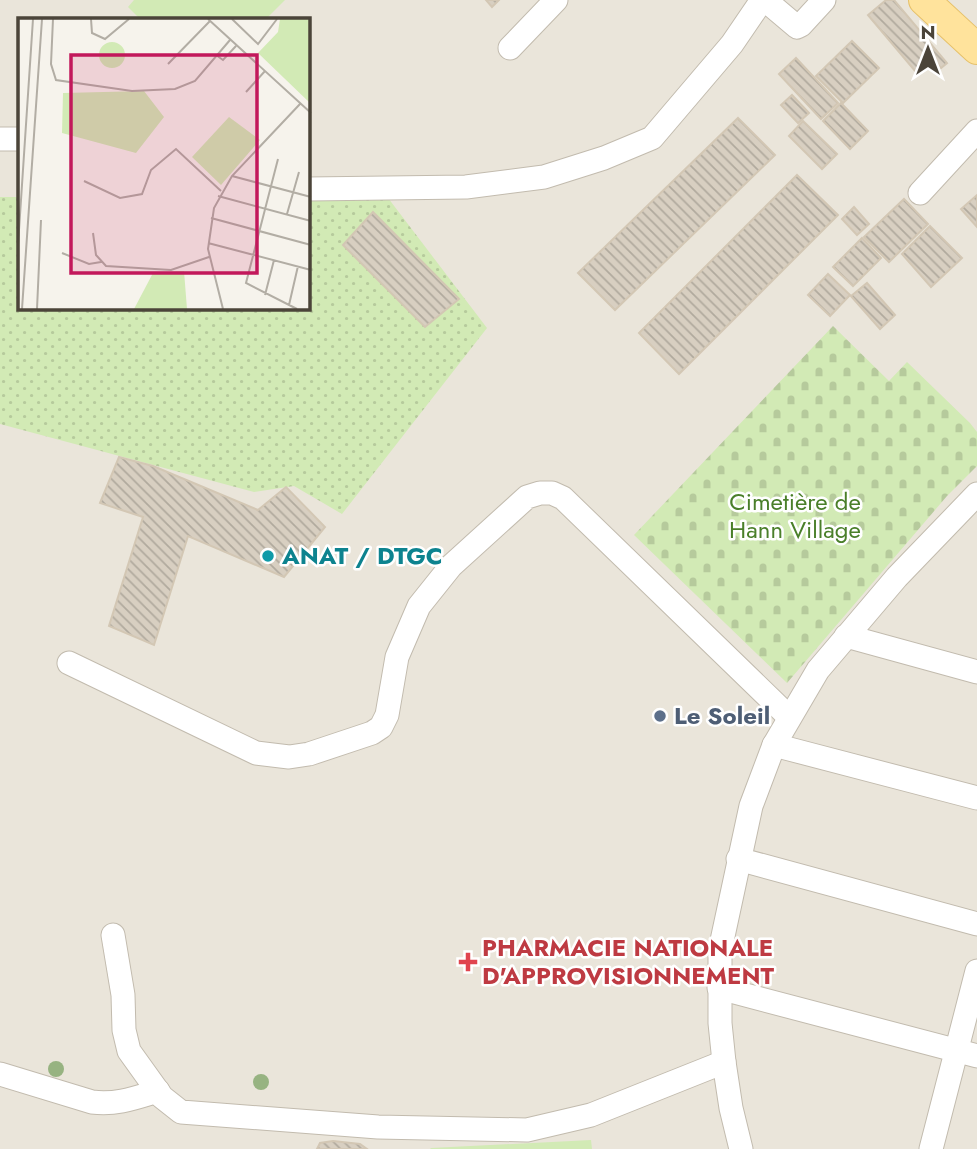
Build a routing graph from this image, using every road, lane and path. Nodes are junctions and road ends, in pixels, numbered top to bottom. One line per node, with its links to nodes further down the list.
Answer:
1 (556, 0): 5 (street)
2 (764, 0): 3 (street); 10 (street)
3 (824, 0)
4 (924, 0): 6 (main road)
5 (510, 48)
6 (977, 48)
7 (977, 131): 11 (street)
8 (0, 139): 9 (street)
9 (18, 139)
10 (310, 189)
11 (920, 193)
12 (977, 494): 13 (street)
13 (846, 636): 15 (street); 16 (street)
14 (69, 663): 16 (street)
15 (977, 672)
16 (789, 717): 17 (street)
17 (774, 745): 18 (street); 19 (street)
18 (977, 798)
19 (738, 859): 20 (street); 23 (street)
20 (977, 924)
21 (113, 935): 27 (street)
22 (977, 971): 24 (street)
23 (719, 988): 24 (street); 25 (street)
24 (967, 1053): 29 (street)
25 (724, 1062): 27 (street); 28 (street)
26 (0, 1074): 27 (street)
27 (158, 1091)
28 (741, 1149)
29 (931, 1149)

